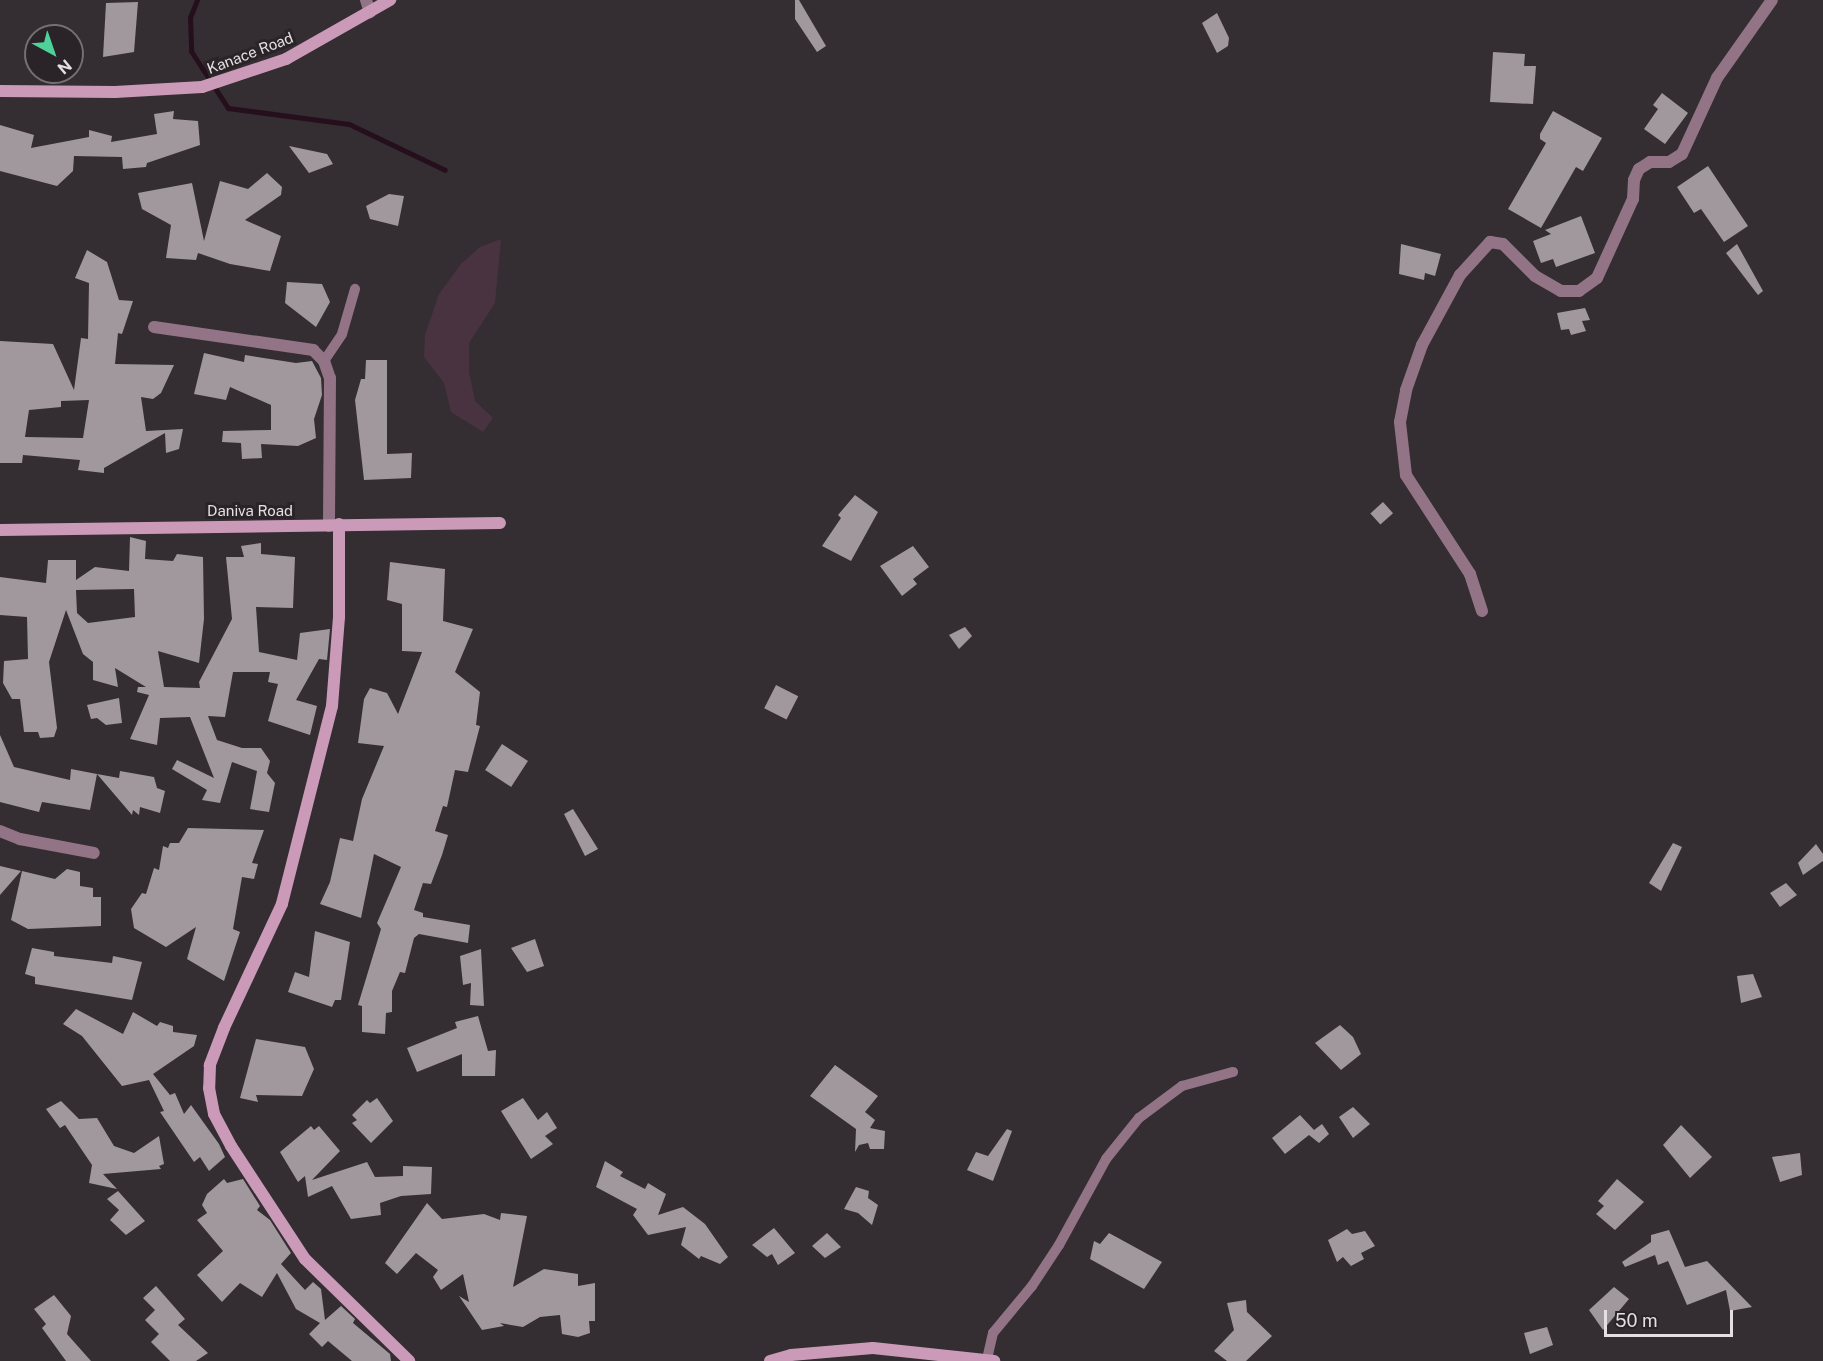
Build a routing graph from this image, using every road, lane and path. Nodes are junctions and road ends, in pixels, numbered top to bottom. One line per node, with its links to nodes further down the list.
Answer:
1 (390, 0): 3 (street, Kanace Road)
2 (1772, 0): 11 (street)
3 (368, 6): 4 (street, Kanace Road)
4 (0, 91)
5 (355, 289): 7 (lane)
6 (154, 327): 7 (street)
7 (324, 361): 9 (street)
8 (500, 523): 9 (street, Daniva Road)
9 (334, 525): 10 (street, Daniva Road); 16 (street)
10 (0, 530)
11 (1482, 611)
12 (0, 831): 13 (street)
13 (94, 853)
14 (1233, 1072): 15 (lane)
15 (991, 1360): 17 (street)
16 (409, 1361)
17 (770, 1361)

